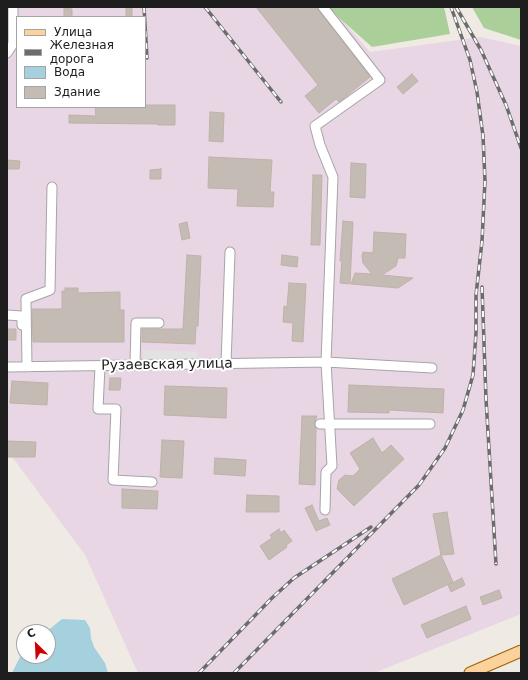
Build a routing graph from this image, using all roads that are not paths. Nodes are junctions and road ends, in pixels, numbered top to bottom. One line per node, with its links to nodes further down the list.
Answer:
1 (13, 7): 3 (street)
2 (323, 7): 9 (street)
3 (10, 44): 4 (street)
4 (7, 53)
5 (52, 187): 14 (street)
6 (230, 252): 10 (street)
7 (7, 315): 14 (street)
8 (159, 323): 11 (street)
9 (326, 362): 10 (street, Рузаевская улица); 15 (street, Рузаевская улица); 16 (street)
10 (226, 364): 11 (street, Рузаевская улица)
11 (135, 365): 12 (street, Рузаевская улица)
12 (100, 366): 14 (street, Рузаевская улица); 18 (street)
13 (7, 367): 14 (street, Рузаевская улица)
14 (24, 367)
15 (432, 368)
16 (325, 424): 17 (street); 19 (street)
17 (430, 424)
18 (152, 482)
19 (325, 510)
20 (521, 651): 21 (main road)
21 (470, 673)

